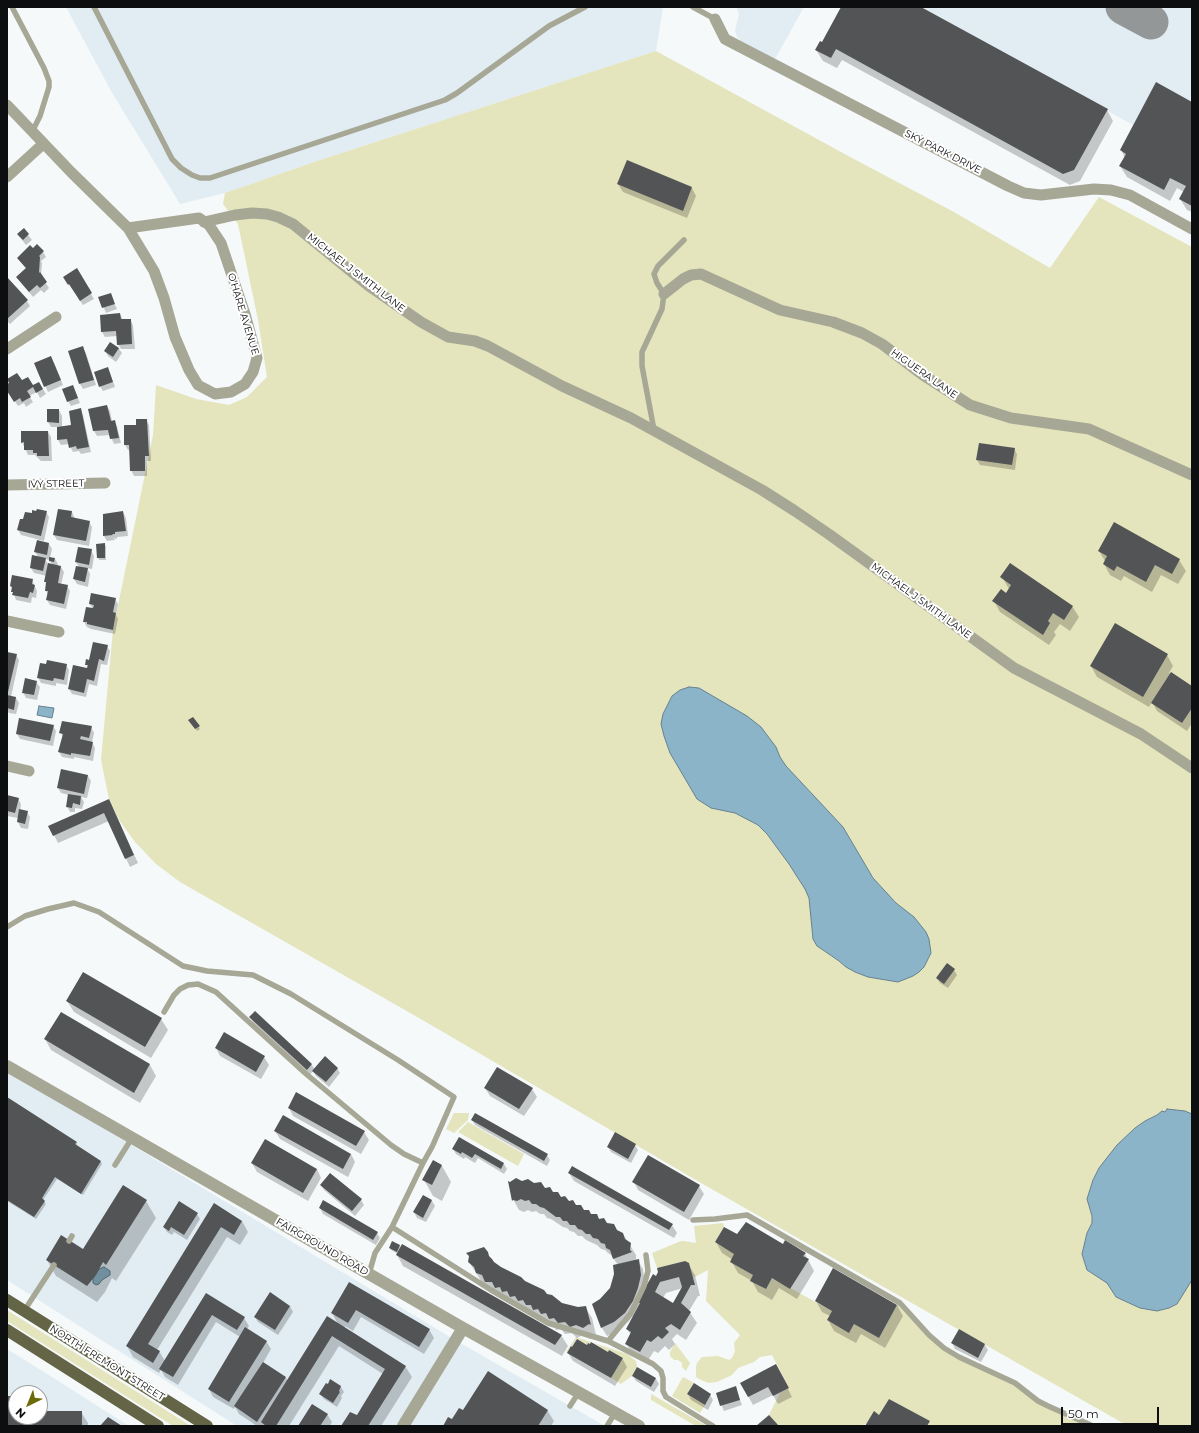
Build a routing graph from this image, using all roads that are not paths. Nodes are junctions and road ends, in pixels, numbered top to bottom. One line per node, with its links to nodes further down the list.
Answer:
1 (12, 7): 7 (lane)
2 (94, 7): 3 (lane)
3 (585, 7)
4 (693, 7): 5 (lane)
5 (715, 19): 12 (street, SKY PARK DRIVE)
6 (7, 105): 7 (street, O'HARE AVENUE)
7 (32, 132): 8 (street, O'HARE AVENUE)
8 (43, 144): 9 (street); 11 (street, O'HARE AVENUE)
9 (7, 177)
10 (204, 222): 11 (street); 11 (street, O'HARE AVENUE); 17 (street, MICHAEL J SMITH LANE)
11 (128, 228)
12 (1192, 229)
13 (684, 240): 14 (lane)
14 (664, 294): 17 (lane); 18 (street, HIGUERA LANE)
15 (56, 317): 16 (street)
16 (7, 349)
17 (654, 430): 24 (street, MICHAEL J SMITH LANE)
18 (1192, 475)
19 (106, 483): 20 (street, IVY STREET)
20 (7, 485)
21 (7, 621): 22 (street)
22 (59, 632)
23 (7, 766): 25 (street)
24 (1192, 768)
25 (29, 771)
26 (7, 927): 30 (lane)
27 (164, 1012): 30 (lane)
28 (7, 1066): 29 (street, FAIRGROUND ROAD)
29 (132, 1138): 31 (lane); 36 (street, FAIRGROUND ROAD)
30 (423, 1162): 33 (lane)
31 (115, 1166)
32 (693, 1220): 51 (lane)
33 (392, 1226): 36 (lane); 41 (lane)
34 (646, 1255): 41 (lane)
35 (54, 1265): 38 (lane)
36 (369, 1274): 39 (street, FAIRGROUND ROAD)
37 (7, 1300): 38 (main road, NORTH FREMONT STREET)
38 (24, 1311): 46 (main road, NORTH FREMONT STREET)
39 (463, 1328): 42 (street, FAIRGROUND ROAD); 47 (street)
40 (7, 1330): 45 (main road)
41 (608, 1341): 50 (lane)
42 (579, 1392): 43 (lane); 44 (street, FAIRGROUND ROAD)
43 (570, 1406)
44 (615, 1413): 48 (lane); 49 (street, FAIRGROUND ROAD)
45 (158, 1426)
46 (207, 1426)
47 (403, 1426)
48 (607, 1426)
49 (639, 1426)
50 (713, 1426)
51 (1094, 1426)

